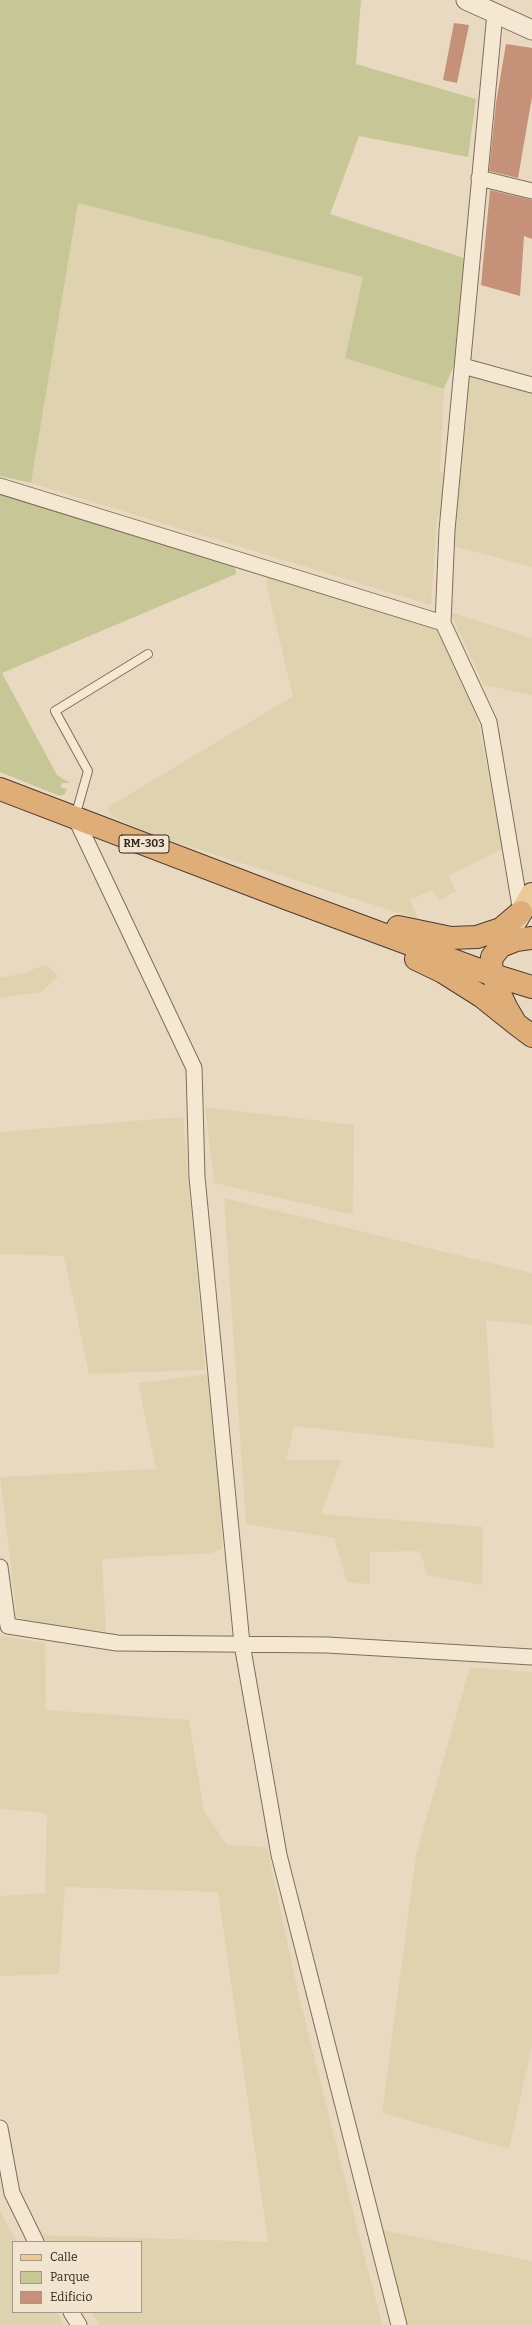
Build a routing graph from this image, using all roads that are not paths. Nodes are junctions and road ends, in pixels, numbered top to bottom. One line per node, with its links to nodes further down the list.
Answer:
1 (466, 0): 2 (street)
2 (495, 13): 3 (street); 4 (street)
3 (532, 30)
4 (479, 178): 5 (street); 6 (street)
5 (532, 190)
6 (463, 366): 7 (street); 9 (street)
7 (532, 385)
8 (0, 486): 9 (street)
9 (443, 623): 15 (street)
10 (148, 654): 12 (lane)
11 (0, 789): 12 (highway, RM-303)
12 (75, 817): 14 (highway, RM-303); 24 (street)
13 (532, 894): 15 (main road)
14 (288, 899): 17 (highway); 18 (highway, RM-303); 20 (highway)
15 (521, 912): 17 (highway)
16 (532, 938): 17 (highway)
17 (498, 939): 18 (highway)
18 (493, 975): 19 (highway, RM-303); 20 (highway)
19 (532, 987)
20 (524, 1030): 21 (main road)
21 (532, 1049)
22 (0, 1567): 23 (street)
23 (4, 1626): 24 (street)
24 (242, 1644): 25 (street); 30 (street)
25 (532, 1657)
26 (0, 2128): 27 (street)
27 (36, 2241)
28 (72, 2313): 29 (street)
29 (79, 2325)
30 (399, 2325)

